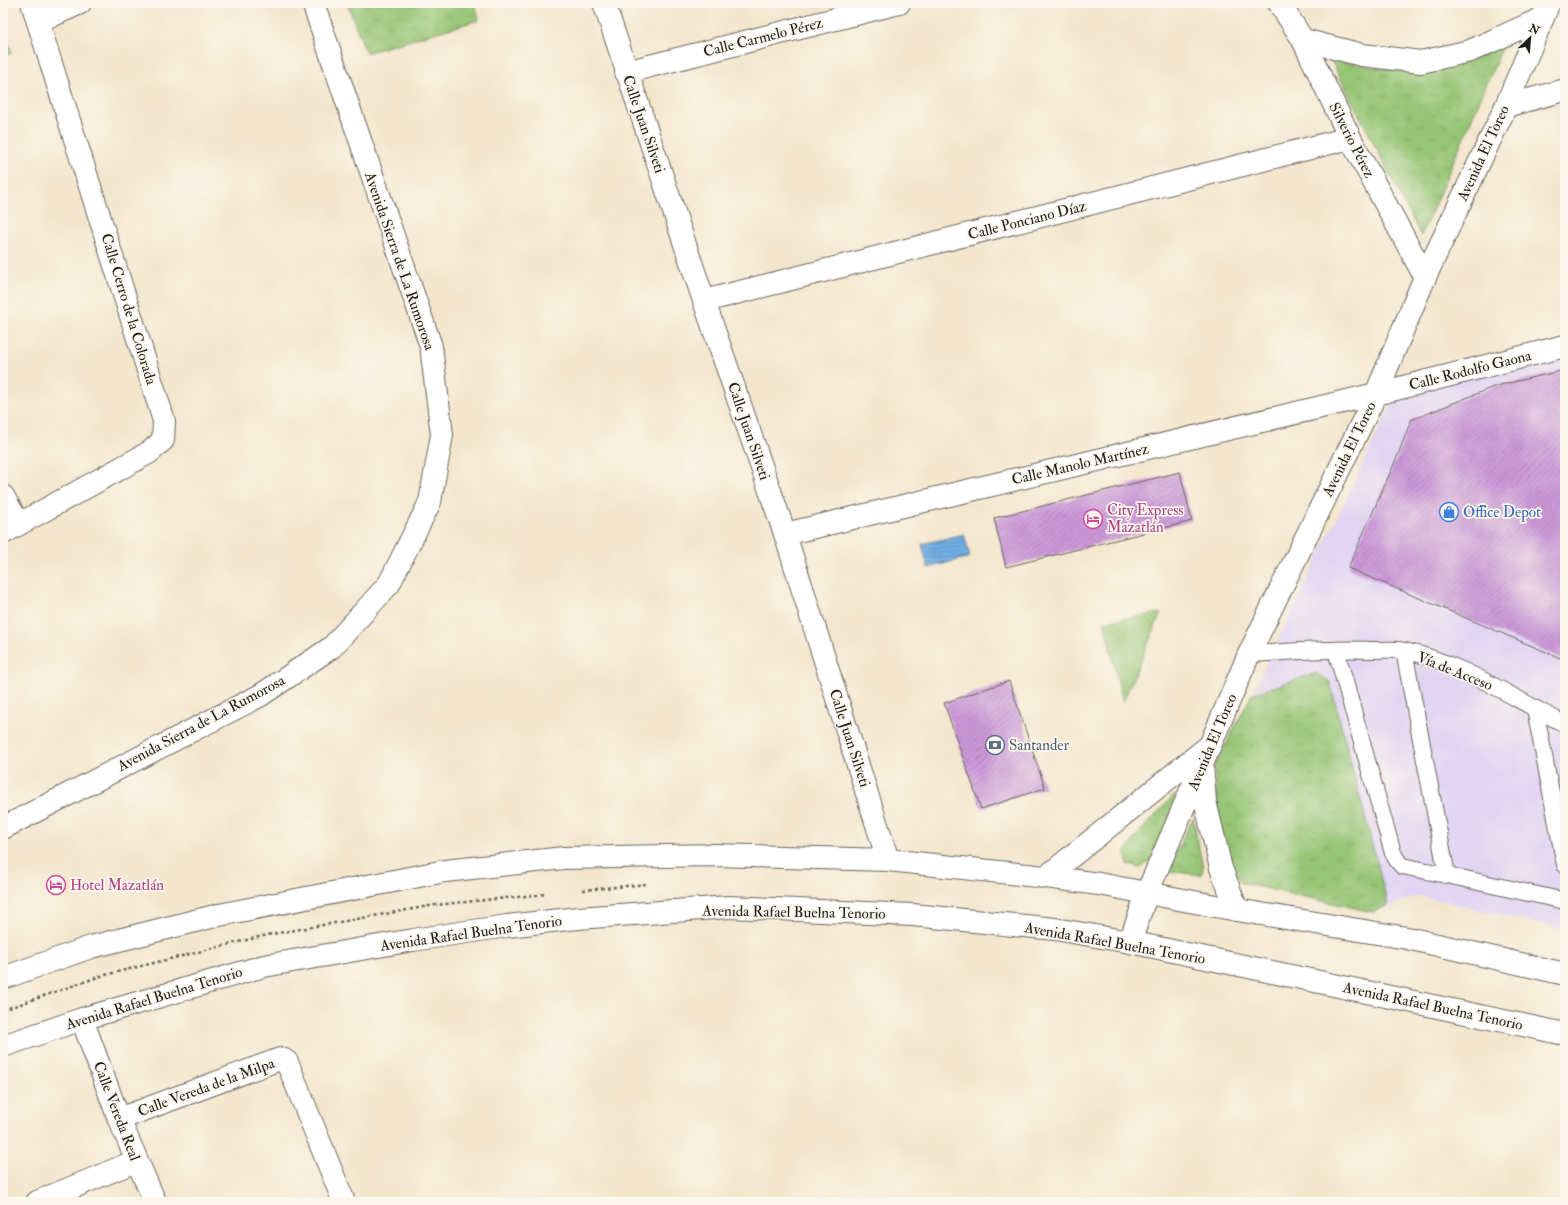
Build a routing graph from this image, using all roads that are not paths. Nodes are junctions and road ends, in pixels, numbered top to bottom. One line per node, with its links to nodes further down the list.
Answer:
1 (80, 3): 7 (street)
2 (313, 3): 26 (street, Avenida Sierra de La Rumorosa)
3 (604, 3): 9 (street, Calle Juan Silveti)
4 (899, 3): 9 (street, Calle Carmelo Pérez)
5 (1279, 3): 8 (street, Silverio Pérez)
6 (1546, 10): 8 (street); 11 (street, Avenida El Toreo)
7 (36, 12): 18 (street, Calle Cerro de la Colorada)
8 (1302, 40): 12 (street, Silverio Pérez)
9 (626, 72): 14 (street, Calle Juan Silveti)
10 (1565, 90): 11 (street)
11 (1506, 106): 13 (street, Avenida El Toreo)
12 (1350, 138): 13 (street, Silverio Pérez); 14 (street, Calle Ponciano Díaz)
13 (1425, 277): 16 (street, Avenida El Toreo)
14 (704, 301): 19 (street, Calle Juan Silveti)
15 (1565, 346): 16 (street, Calle Rodolfo Gaona)
16 (1376, 394): 19 (street, Calle Manolo Martínez); 22 (street, Avenida El Toreo)
17 (3, 496): 18 (street)
18 (11, 528)
19 (785, 534): 27 (street, Calle Juan Silveti)
20 (1336, 650): 21 (lane, Vía de Acceso); 22 (lane, Vía de Acceso); 29 (lane)
21 (1404, 651): 23 (lane, Vía de Acceso); 29 (lane)
22 (1249, 654): 25 (street, Avenida El Toreo)
23 (1535, 709): 24 (lane, Vía de Acceso); 28 (lane)
24 (1565, 724)
25 (1206, 754): 30 (street); 31 (street, Avenida El Toreo); 33 (street)
26 (3, 828)
27 (888, 860): 30 (street); 36 (street)
28 (1565, 865)
29 (1447, 875): 32 (lane)
30 (1046, 877): 31 (street)
31 (1147, 893): 33 (street); 34 (street, Avenida El Toreo)
32 (1565, 901)
33 (1237, 910): 35 (street)
34 (1130, 942): 37 (street, Avenida Rafael Buelna Tenorio); 38 (street, Avenida Rafael Buelna Tenorio)
35 (1565, 974)
36 (3, 978)
37 (82, 1019): 39 (street, Avenida Rafael Buelna Tenorio); 40 (street, Calle Vereda Real)
38 (1565, 1034)
39 (3, 1046)
40 (119, 1119): 41 (street, Calle Vereda Real); 44 (street, Calle Vereda de la Milpa)
41 (136, 1161): 42 (street); 43 (street, Calle Vereda Real)
42 (37, 1202)
43 (155, 1202)
44 (344, 1202)

